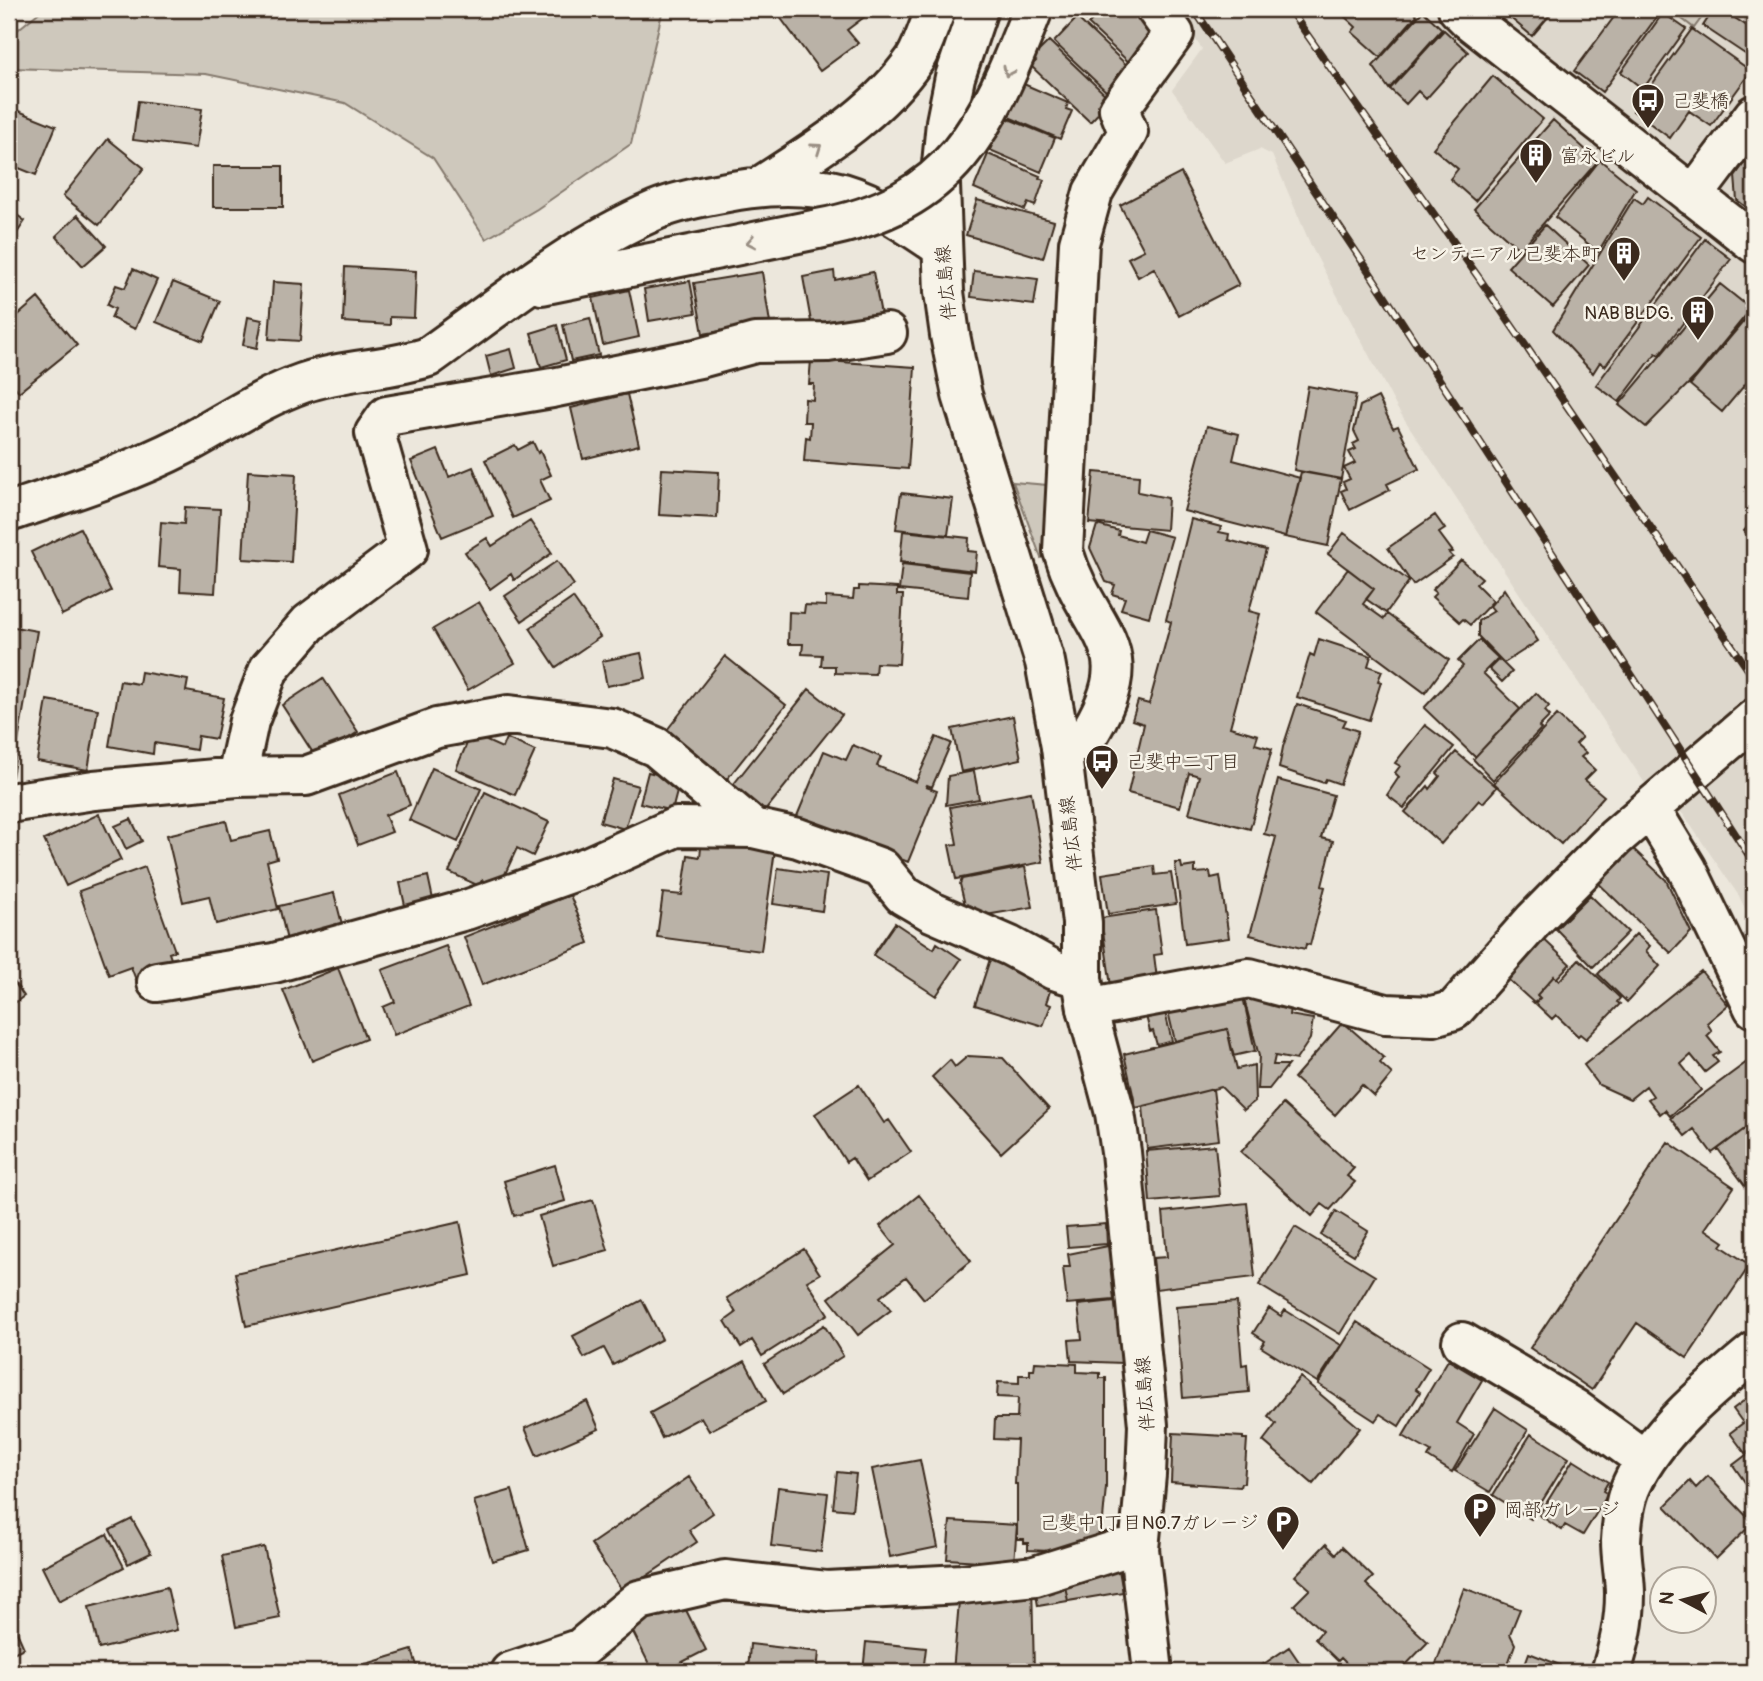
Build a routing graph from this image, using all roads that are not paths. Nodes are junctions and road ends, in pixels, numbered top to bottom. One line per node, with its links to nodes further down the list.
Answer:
1 (936, 9): 7 (street, one-way to 1)
2 (978, 9): 10 (street, 伴広島線)
3 (1033, 9): 11 (street, one-way to 11, bridge)
4 (1156, 9): 15 (street)
5 (1458, 9): 8 (street)
6 (1754, 115): 8 (street)
7 (761, 186): 10 (street); 11 (street)
8 (1693, 196): 9 (street)
9 (1754, 243)
10 (941, 247): 15 (street, 伴広島線)
11 (523, 289): 13 (street)
12 (887, 333): 16 (street)
13 (9, 512)
14 (1754, 719): 18 (street)
15 (1060, 747): 21 (street, 伴広島線)
16 (237, 777): 17 (street); 19 (street)
17 (9, 803)
18 (1650, 808): 21 (street); 22 (street)
19 (753, 828): 20 (street); 21 (street)
20 (157, 982)
21 (1085, 994): 26 (street, 伴広島線)
22 (1754, 1007)
23 (1462, 1342): 25 (street)
24 (1754, 1352): 25 (street)
25 (1646, 1460): 29 (street)
26 (1139, 1549): 27 (street); 28 (street, 伴広島線)
27 (510, 1672)
28 (1153, 1672)
29 (1611, 1672)

